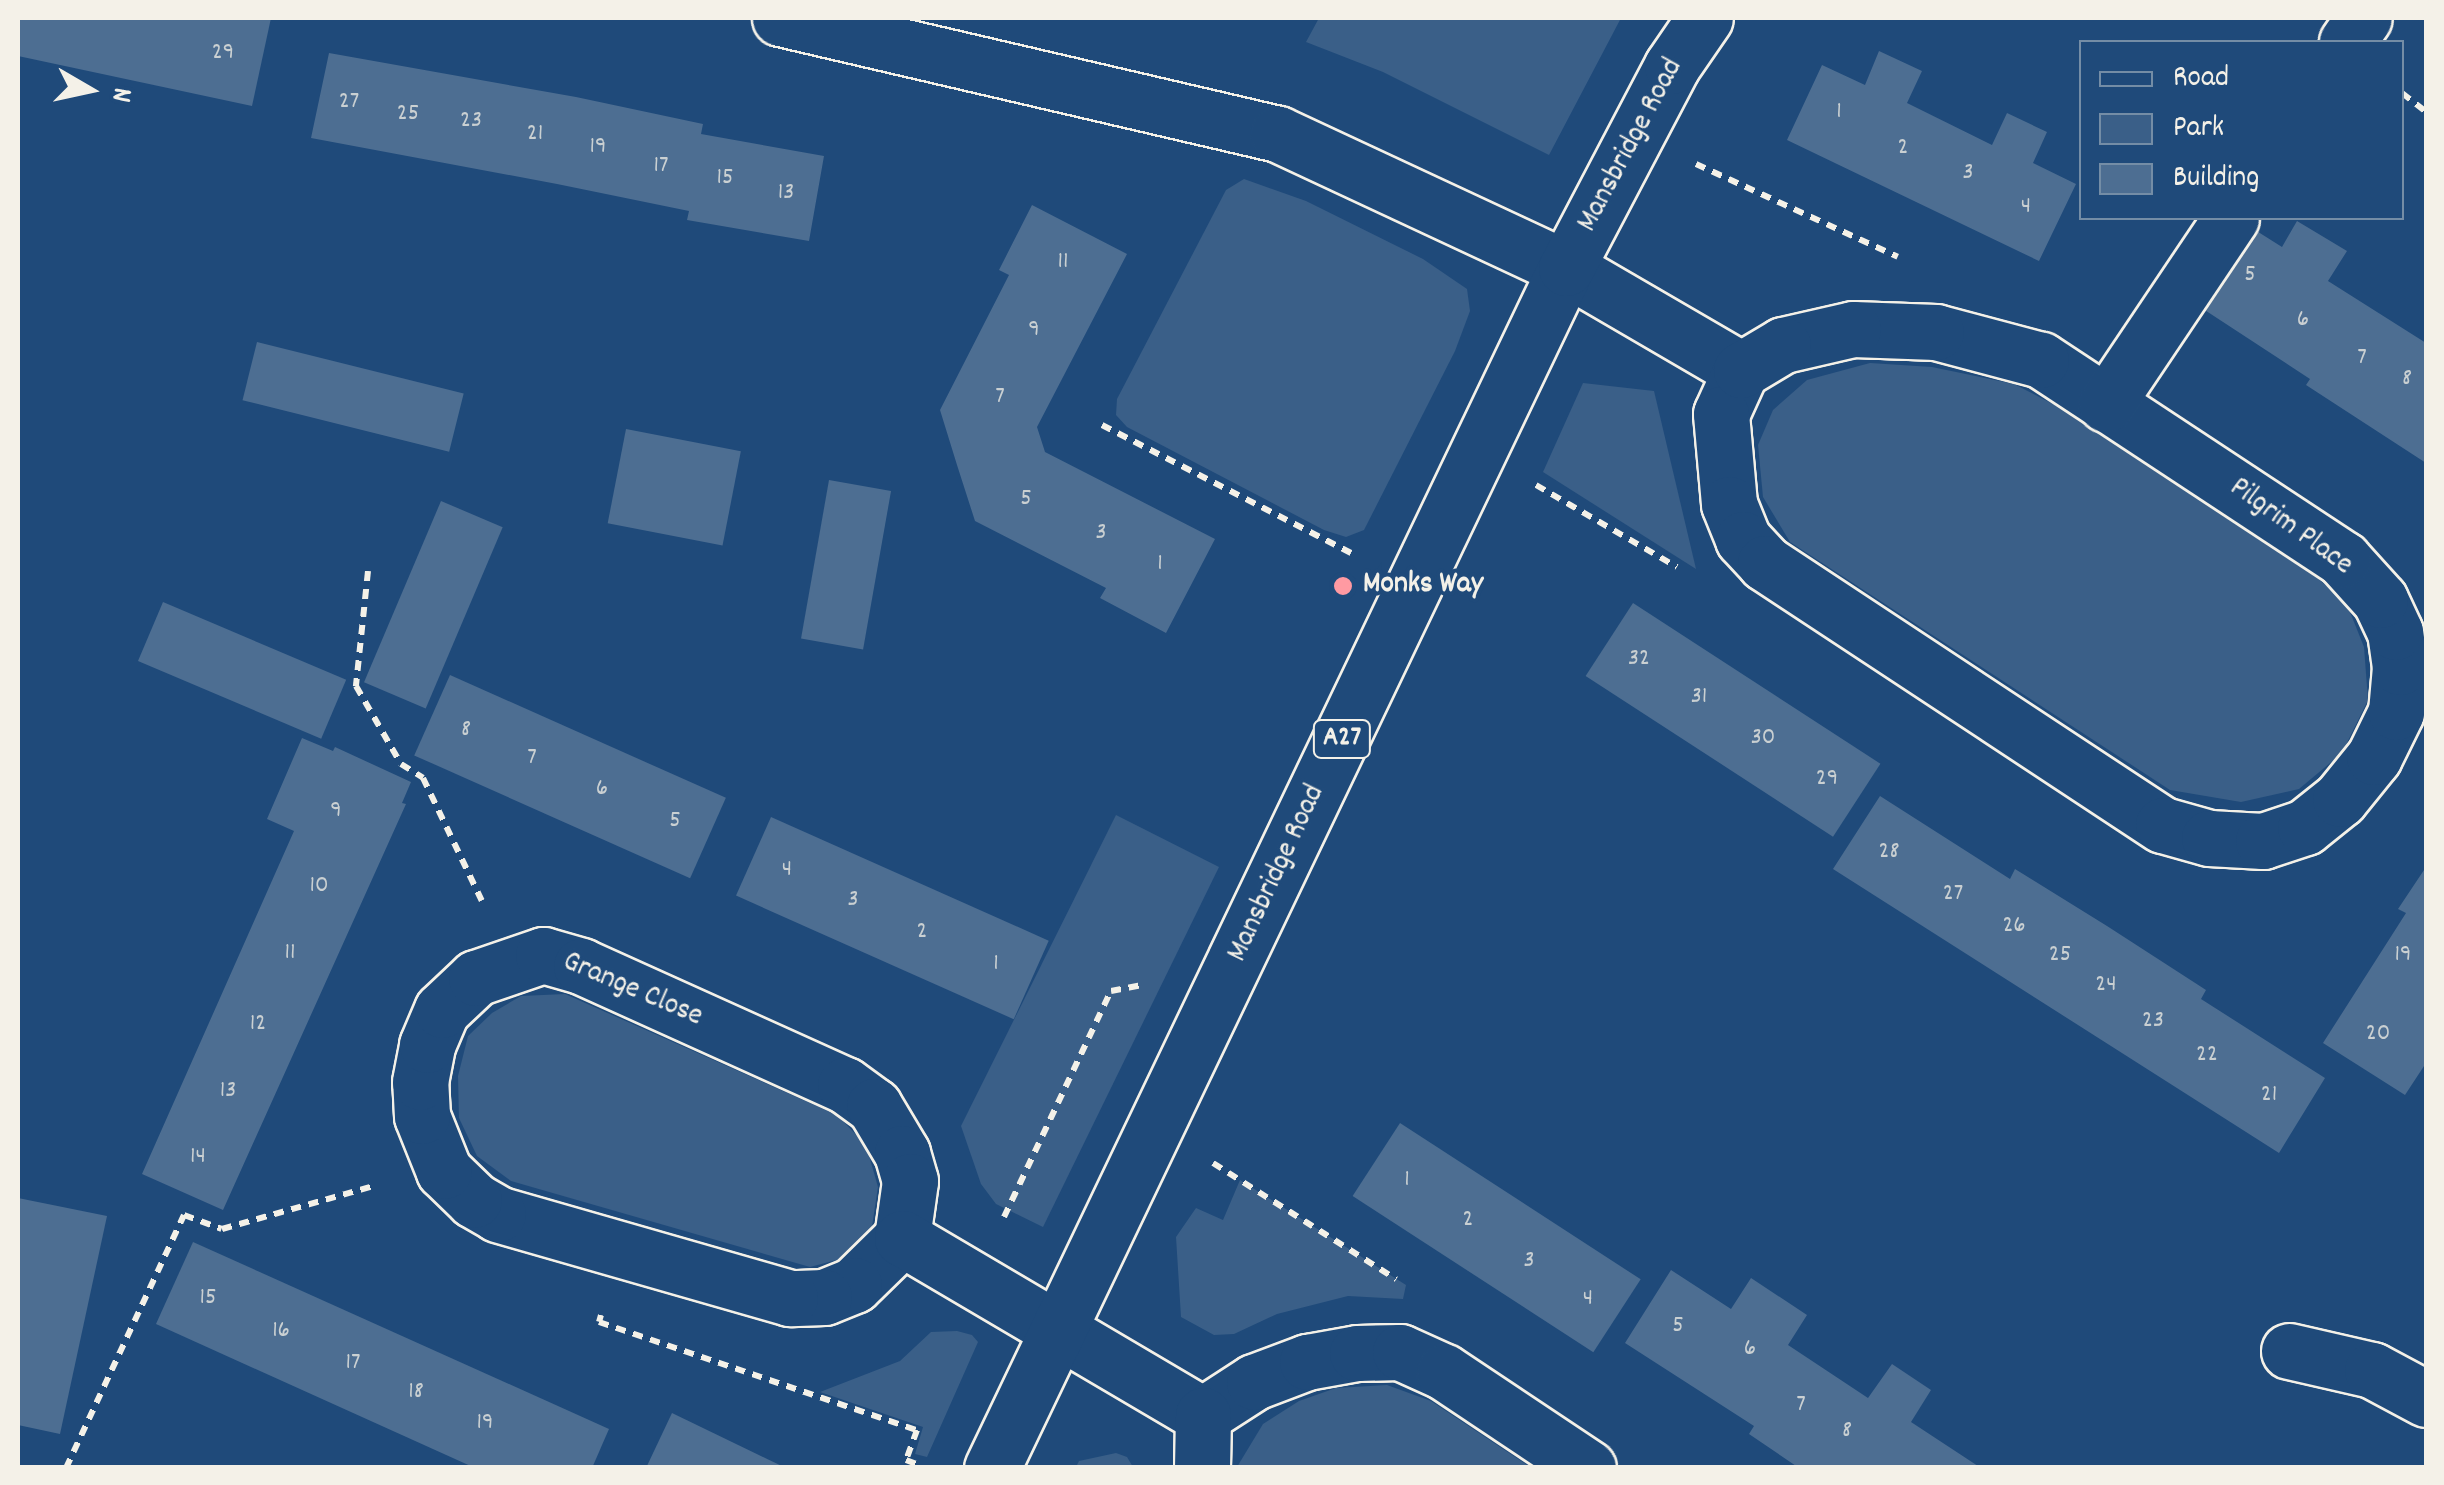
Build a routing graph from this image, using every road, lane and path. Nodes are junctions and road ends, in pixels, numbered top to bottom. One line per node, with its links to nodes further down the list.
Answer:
1 (780, 18): 10 (street)
2 (1705, 18): 7 (street, Mansbridge Road / A27)
3 (2364, 18): 4 (street)
4 (2348, 40)
5 (2404, 95): 6 (path)
6 (2426, 112)
7 (1636, 137): 9 (path); 10 (street, Mansbridge Road / A27)
8 (2229, 220): 12 (street)
9 (1905, 260)
10 (1566, 268): 11 (street); 14 (street, Mansbridge Road / A27)
11 (1741, 370): 12 (street, Pilgrim Place); 12 (street, Pilgrim Place)
12 (2106, 404)
13 (1102, 425): 17 (path)
14 (1479, 452): 16 (path); 17 (street, Mansbridge Road / A27)
15 (368, 571): 18 (path)
16 (1690, 574)
17 (1415, 585): 19 (street, Mansbridge Road / A27)
18 (512, 963): 21 (street, Grange Close); 22 (street, Grange Close)
19 (1233, 969): 20 (street, Mansbridge Road / A27); 24 (path)
20 (1156, 1127): 25 (path); 26 (street, Mansbridge Road / A27)
21 (444, 1171): 23 (street, Grange Close); 30 (path)
22 (902, 1238): 23 (street, Grange Close); 24 (street)
23 (624, 1250): 31 (path)
24 (975, 1280): 26 (street)
25 (1406, 1285)
26 (1060, 1330): 29 (street); 32 (street, Mansbridge Road / A27)
27 (2289, 1351): 28 (street)
28 (2426, 1399)
29 (1202, 1442): 33 (street)
30 (66, 1468)
31 (928, 1468)
32 (992, 1468)
33 (1588, 1468)

